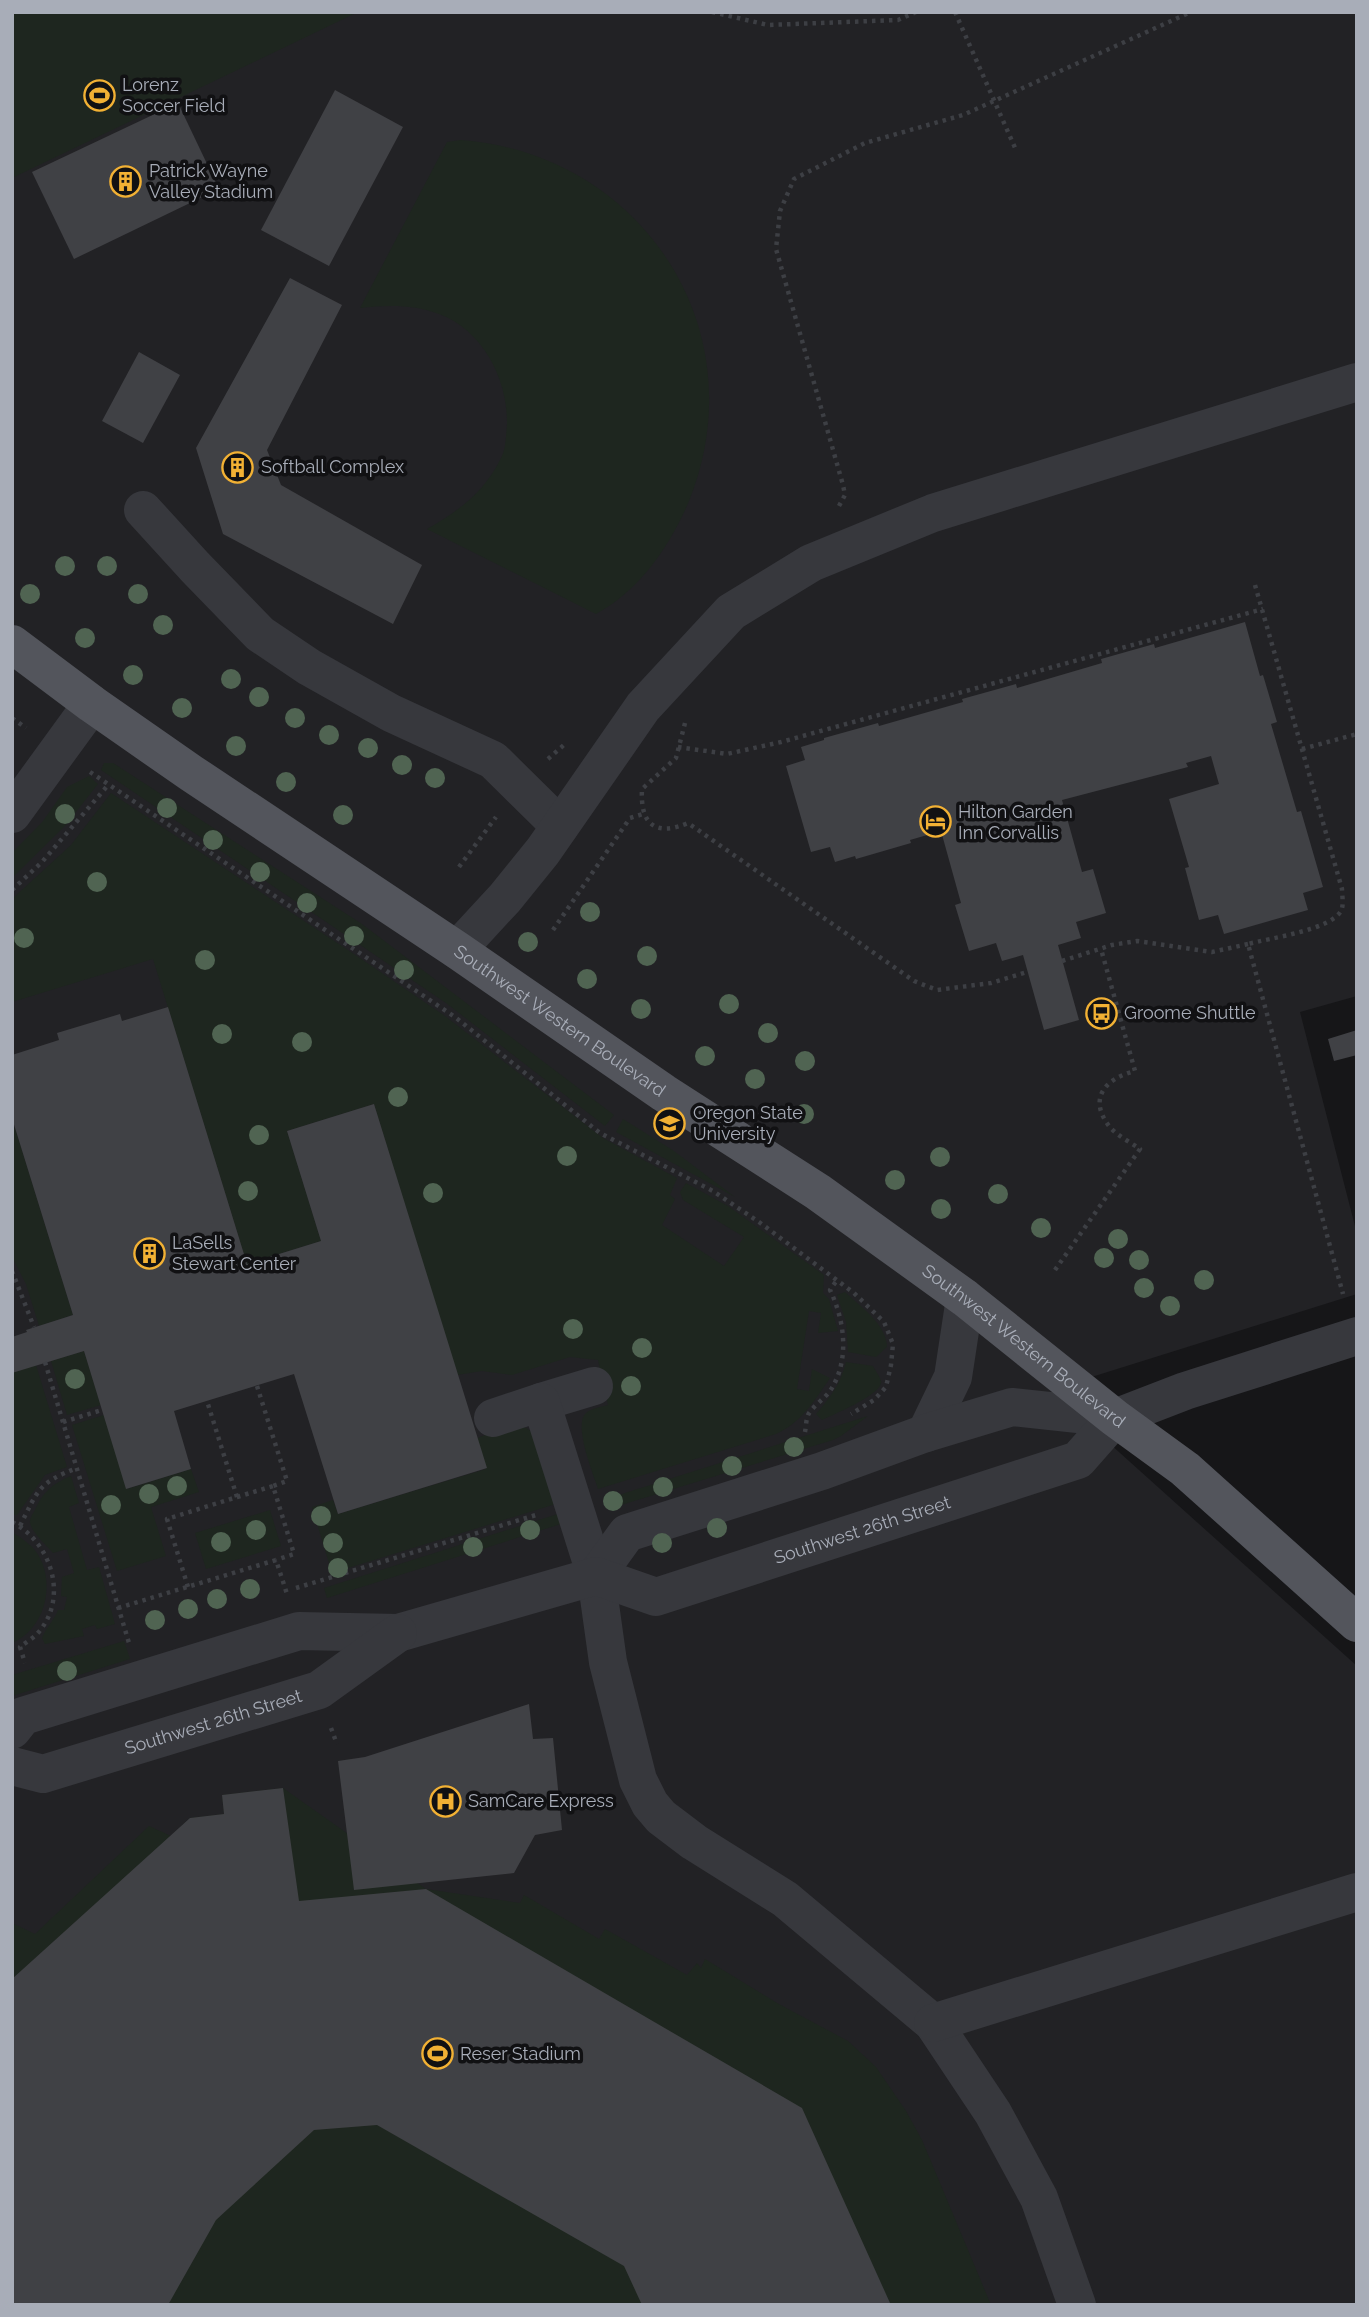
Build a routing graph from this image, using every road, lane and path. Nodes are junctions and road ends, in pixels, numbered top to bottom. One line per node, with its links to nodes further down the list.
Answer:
1 (712, 12): 2 (path)
2 (916, 12)
3 (955, 12): 5 (path)
4 (1191, 12): 5 (path)
5 (995, 101): 6 (path); 9 (path)
6 (1016, 150)
7 (1357, 382): 25 (street)
8 (143, 510): 22 (street)
9 (837, 510)
10 (1255, 585): 11 (path)
11 (1263, 609): 18 (path); 19 (path)
12 (12, 644): 13 (main road, Southwest Western Boulevard)
13 (92, 704): 20 (street); 31 (main road, Southwest Western Boulevard)
14 (686, 716): 18 (path)
15 (13, 721): 20 (path)
16 (1357, 734): 19 (path)
17 (570, 739): 22 (path)
18 (678, 747): 24 (path)
19 (1302, 749): 29 (path)
20 (57, 752): 21 (path); 23 (street)
21 (109, 784): 27 (path); 36 (path)
22 (519, 786): 25 (street); 26 (path)
23 (12, 814)
24 (643, 814): 28 (path); 33 (path)
25 (560, 826): 31 (street)
26 (459, 867)
27 (12, 890)
28 (553, 930)
29 (1248, 944): 30 (path); 37 (path)
30 (1101, 949): 32 (path); 34 (path)
31 (457, 950): 38 (main road, Southwest Western Boulevard)
32 (1062, 961)
33 (1027, 972)
34 (1055, 1270)
35 (12, 1271): 39 (path)
36 (837, 1280): 47 (path); 52 (path)
37 (1343, 1294)
38 (965, 1298): 49 (main road, Southwest Western Boulevard); 53 (street)
39 (34, 1327)
40 (1357, 1336): 49 (street, Southwest 26th Street)
41 (46, 1362): 50 (path)
42 (257, 1386): 56 (path)
43 (594, 1386): 45 (street)
44 (207, 1401): 57 (path)
45 (541, 1402): 48 (street); 58 (street)
46 (102, 1410): 50 (path)
47 (850, 1415)
48 (493, 1418)
49 (1115, 1418): 53 (street, Southwest 26th Street); 62 (street, Southwest 26th Street); 65 (main road, Southwest Western Boulevard)
50 (63, 1422): 55 (path)
51 (816, 1427): 52 (path)
52 (805, 1432): 54 (path)
53 (926, 1433): 62 (street, Southwest 26th Street)
54 (792, 1436)
55 (77, 1468): 60 (path); 68 (path)
56 (273, 1486): 57 (path); 61 (path)
57 (237, 1497): 63 (path)
58 (573, 1504): 62 (street); 64 (path)
59 (12, 1522): 60 (path)
60 (20, 1526): 69 (path)
61 (276, 1560)
62 (596, 1576): 66 (street, Southwest 26th Street); 74 (street)
63 (188, 1587)
64 (273, 1595)
65 (1357, 1623)
66 (398, 1633): 70 (street, Southwest 26th Street); 72 (street, Southwest 26th Street)
67 (141, 1636): 68 (path)
68 (128, 1640): 70 (path)
69 (25, 1663)
70 (140, 1680): 71 (street, Southwest 26th Street)
71 (12, 1730)
72 (12, 1766)
73 (1357, 1892): 74 (street)
74 (933, 2024): 75 (street)
75 (1077, 2305)

